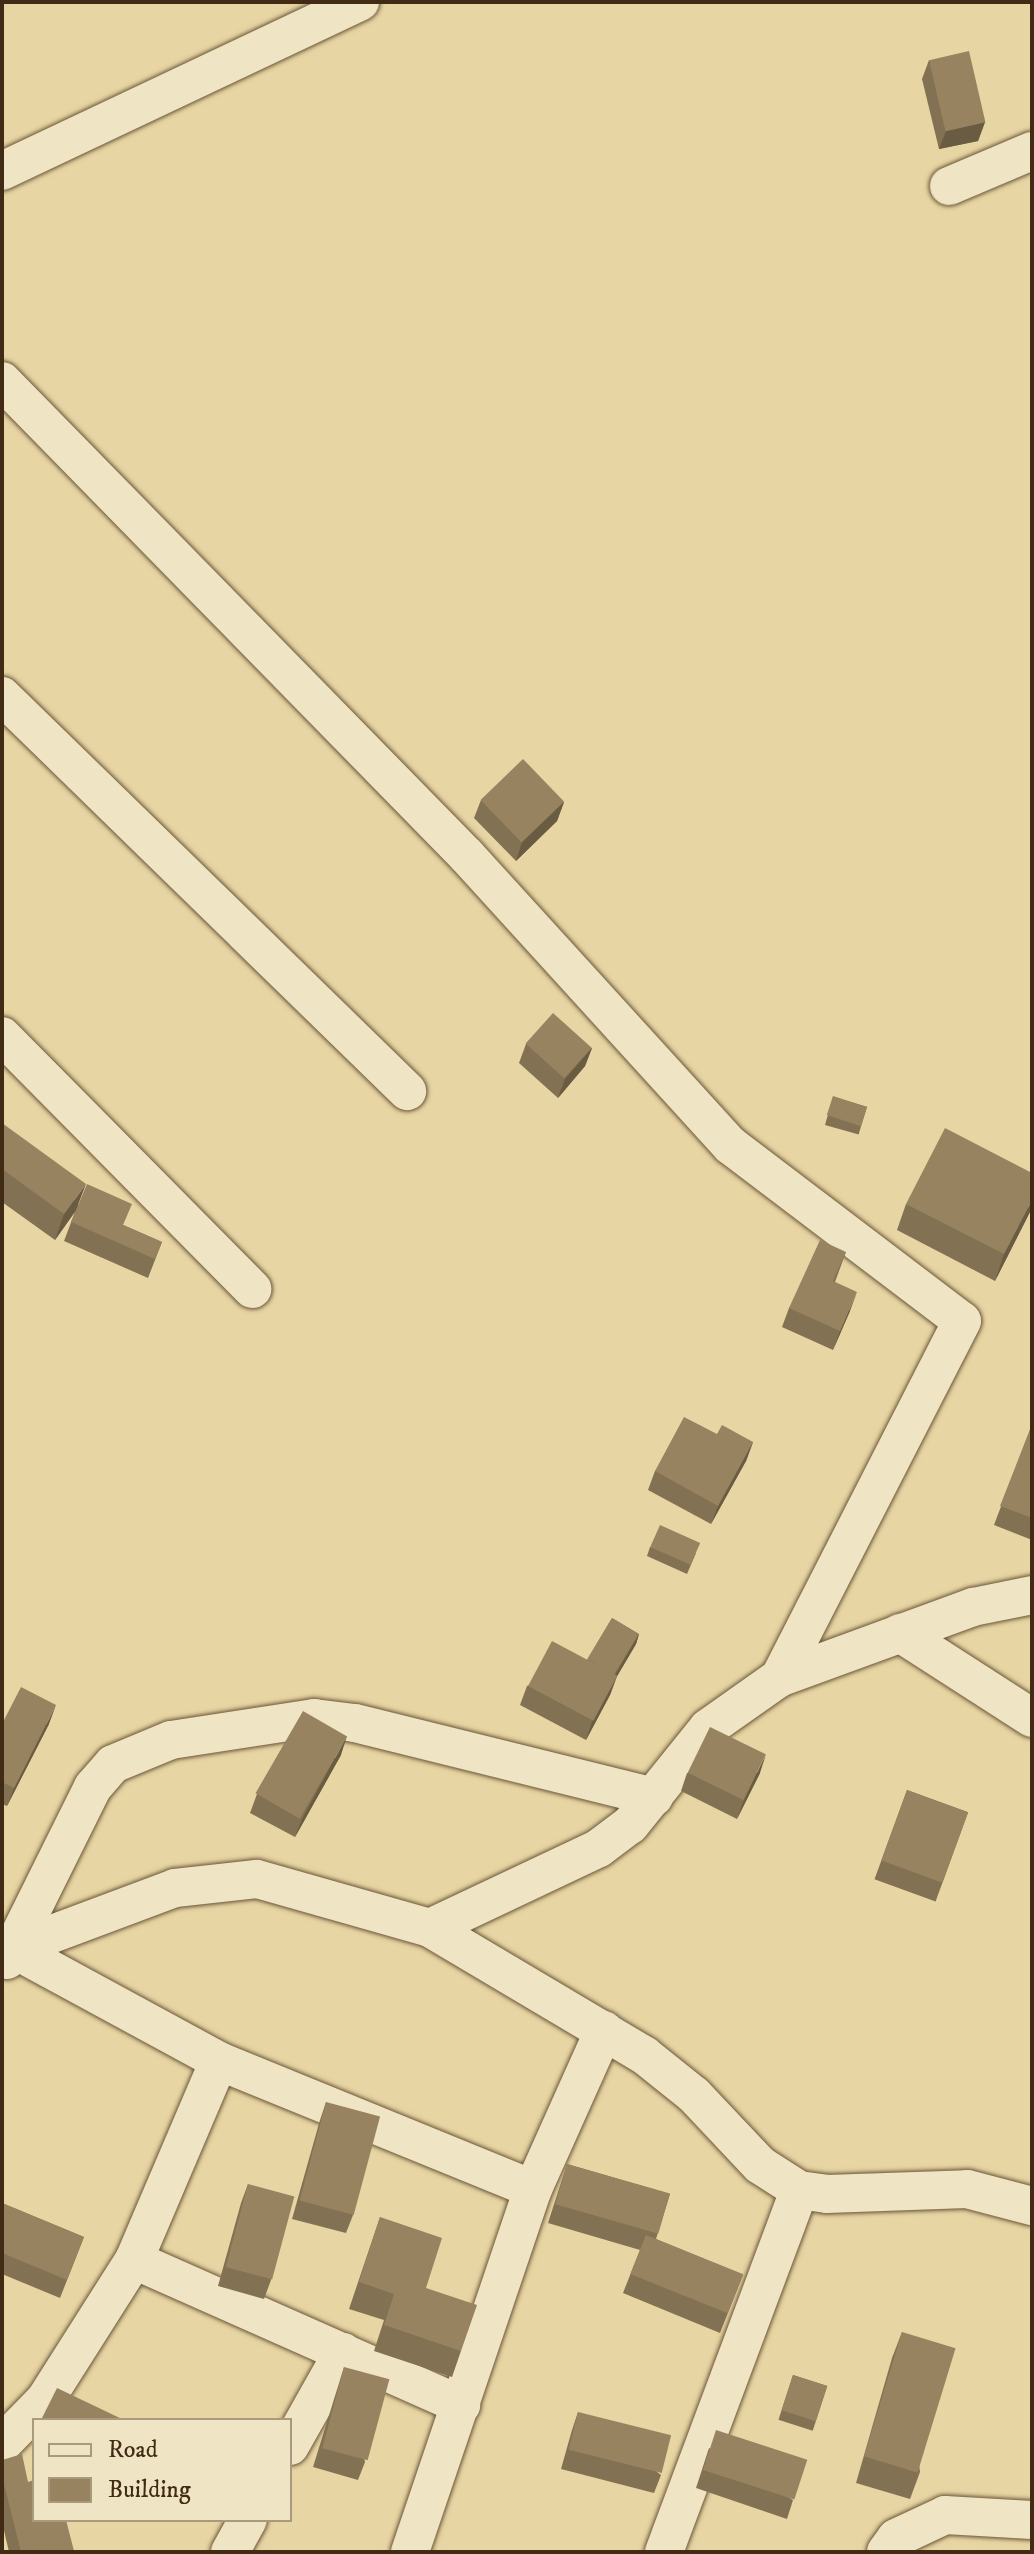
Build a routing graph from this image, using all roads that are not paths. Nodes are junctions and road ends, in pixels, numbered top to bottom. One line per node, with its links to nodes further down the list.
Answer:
1 (360, 2): 3 (street)
2 (1032, 151): 4 (street)
3 (2, 171)
4 (949, 186)
5 (2, 381): 12 (street)
6 (2, 696): 8 (street)
7 (2, 1036): 9 (street)
8 (407, 1091)
9 (252, 1289)
10 (1032, 1595): 11 (street)
11 (900, 1633): 12 (street); 13 (street)
12 (779, 1678): 14 (street)
13 (1032, 1718)
14 (654, 1797): 15 (street); 16 (street)
15 (430, 1928): 16 (street); 17 (street)
16 (5, 1954): 18 (street)
17 (604, 2030): 19 (street); 20 (street)
18 (219, 2061): 19 (street); 22 (street)
19 (533, 2189): 24 (street)
20 (799, 2190): 21 (street); 31 (street)
21 (1032, 2206)
22 (134, 2260): 23 (street); 26 (street)
23 (343, 2352): 24 (street); 25 (street)
24 (461, 2405): 30 (street)
25 (292, 2442)
26 (2, 2444)
27 (1032, 2520): 32 (street)
28 (247, 2522): 29 (street)
29 (230, 2552)
30 (410, 2552)
31 (664, 2552)
32 (886, 2552)

